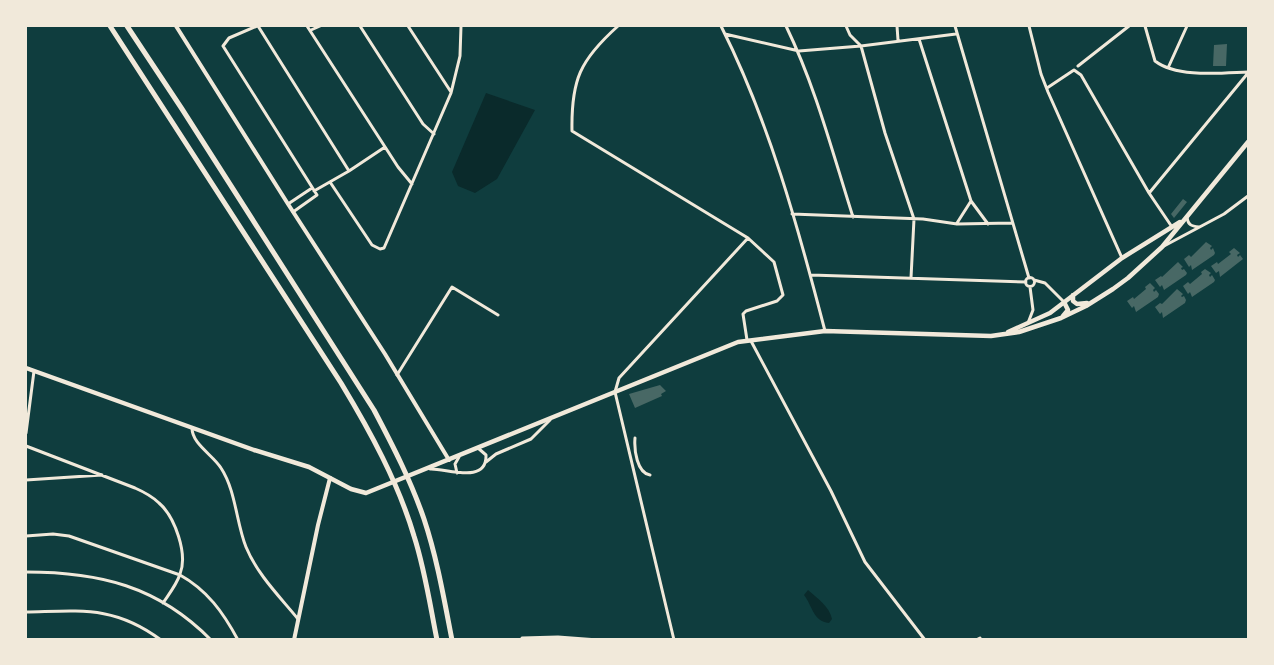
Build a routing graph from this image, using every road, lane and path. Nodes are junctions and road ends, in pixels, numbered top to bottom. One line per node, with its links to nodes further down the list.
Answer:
1 (110, 26): 107 (highway)
2 (127, 26): 108 (highway)
3 (176, 26): 42 (street)
4 (258, 26): 35 (street); 38 (street)
5 (307, 26): 20 (street)
6 (320, 26): 20 (street)
7 (360, 26): 32 (street)
8 (408, 26): 31 (street)
9 (461, 26): 31 (street)
10 (618, 26): 53 (street)
11 (721, 26): 22 (street)
12 (786, 26): 26 (street)
13 (846, 26): 25 (street)
14 (897, 26): 24 (street)
15 (955, 26): 21 (street)
16 (1029, 26): 30 (street)
17 (1129, 26): 27 (street)
18 (1144, 26): 28 (street)
19 (1187, 26): 28 (street)
20 (311, 30): 34 (street)
21 (956, 33): 23 (street); 48 (street)
22 (725, 34): 26 (street); 44 (street)
23 (919, 39): 24 (street); 41 (street)
24 (898, 40): 25 (street)
25 (861, 46): 26 (street); 47 (street)
26 (799, 51): 45 (street)
27 (1078, 66)
28 (1168, 68): 29 (street)
29 (1248, 73): 39 (street)
30 (1047, 88): 39 (street); 55 (street)
31 (451, 93): 32 (street)
32 (434, 134): 37 (street)
33 (1248, 142): 46 (main road)
34 (385, 147): 35 (street); 37 (street)
35 (349, 171): 36 (street)
36 (330, 182): 37 (street); 38 (street)
37 (412, 185)
38 (313, 190): 42 (street); 43 (street)
39 (1149, 193): 51 (street)
40 (1248, 196): 52 (street)
41 (971, 201): 49 (street); 50 (street)
42 (288, 204): 43 (street)
43 (292, 212): 77 (street)
44 (792, 214): 45 (street); 57 (street)
45 (853, 217): 47 (street)
46 (1186, 218): 51 (main road); 52 (street); 54 (main road)
47 (914, 219): 49 (street); 58 (street)
48 (1012, 223): 50 (street); 59 (street)
49 (957, 224): 50 (street)
50 (988, 224)
51 (1173, 227): 55 (main road); 56 (main road)
52 (1200, 227): 54 (street)
53 (748, 238): 74 (street); 78 (street)
54 (1162, 247): 56 (main road)
55 (1122, 258): 63 (main road)
56 (1147, 261): 64 (main road)
57 (811, 275): 58 (street); 72 (street)
58 (911, 278): 61 (street)
59 (1029, 278): 60 (street); 61 (street)
60 (1034, 280): 62 (street); 65 (street)
61 (1026, 282): 62 (street)
62 (1030, 287): 66 (street)
63 (1073, 295): 64 (main road); 65 (main road)
64 (1094, 301): 68 (main road)
65 (1064, 302): 68 (main road); 69 (main road)
66 (1033, 310): 69 (street); 70 (street)
67 (498, 315): 77 (street)
68 (1061, 318): 71 (main road)
69 (1040, 319): 70 (main road); 71 (main road)
70 (1028, 323): 73 (main road)
71 (1049, 323): 73 (main road)
72 (825, 331): 73 (main road); 74 (main road)
73 (1003, 334)
74 (748, 340): 78 (main road); 111 (street)
75 (26, 368): 76 (main road)
76 (34, 371): 80 (main road); 81 (street)
77 (397, 375): 86 (street)
78 (615, 392): 79 (main road); 110 (street)
79 (551, 418): 84 (main road); 87 (street)
80 (192, 428): 93 (main road); 101 (street)
81 (26, 433)
82 (635, 438): 92 (street)
83 (26, 446): 88 (street)
84 (478, 448): 85 (main road); 87 (street)
85 (460, 456): 86 (main road); 90 (street)
86 (449, 460): 89 (main road); 90 (street)
87 (485, 463): 90 (street)
88 (83, 468): 91 (street); 94 (street)
89 (424, 469): 90 (street); 93 (main road)
90 (457, 473)
91 (103, 475): 94 (street); 98 (street)
92 (650, 475)
93 (330, 477): 101 (street)
94 (78, 478): 95 (street)
95 (26, 480)
96 (26, 536): 98 (street)
97 (26, 572): 99 (street)
98 (180, 574): 99 (street); 105 (street)
99 (163, 603): 104 (street)
100 (26, 612): 103 (street)
101 (298, 619): 106 (street)
102 (522, 638): 109 (street)
103 (161, 639)
104 (211, 639)
105 (238, 639)
106 (294, 639)
107 (437, 639)
108 (452, 639)
109 (598, 639)
110 (674, 639)
111 (925, 639)

